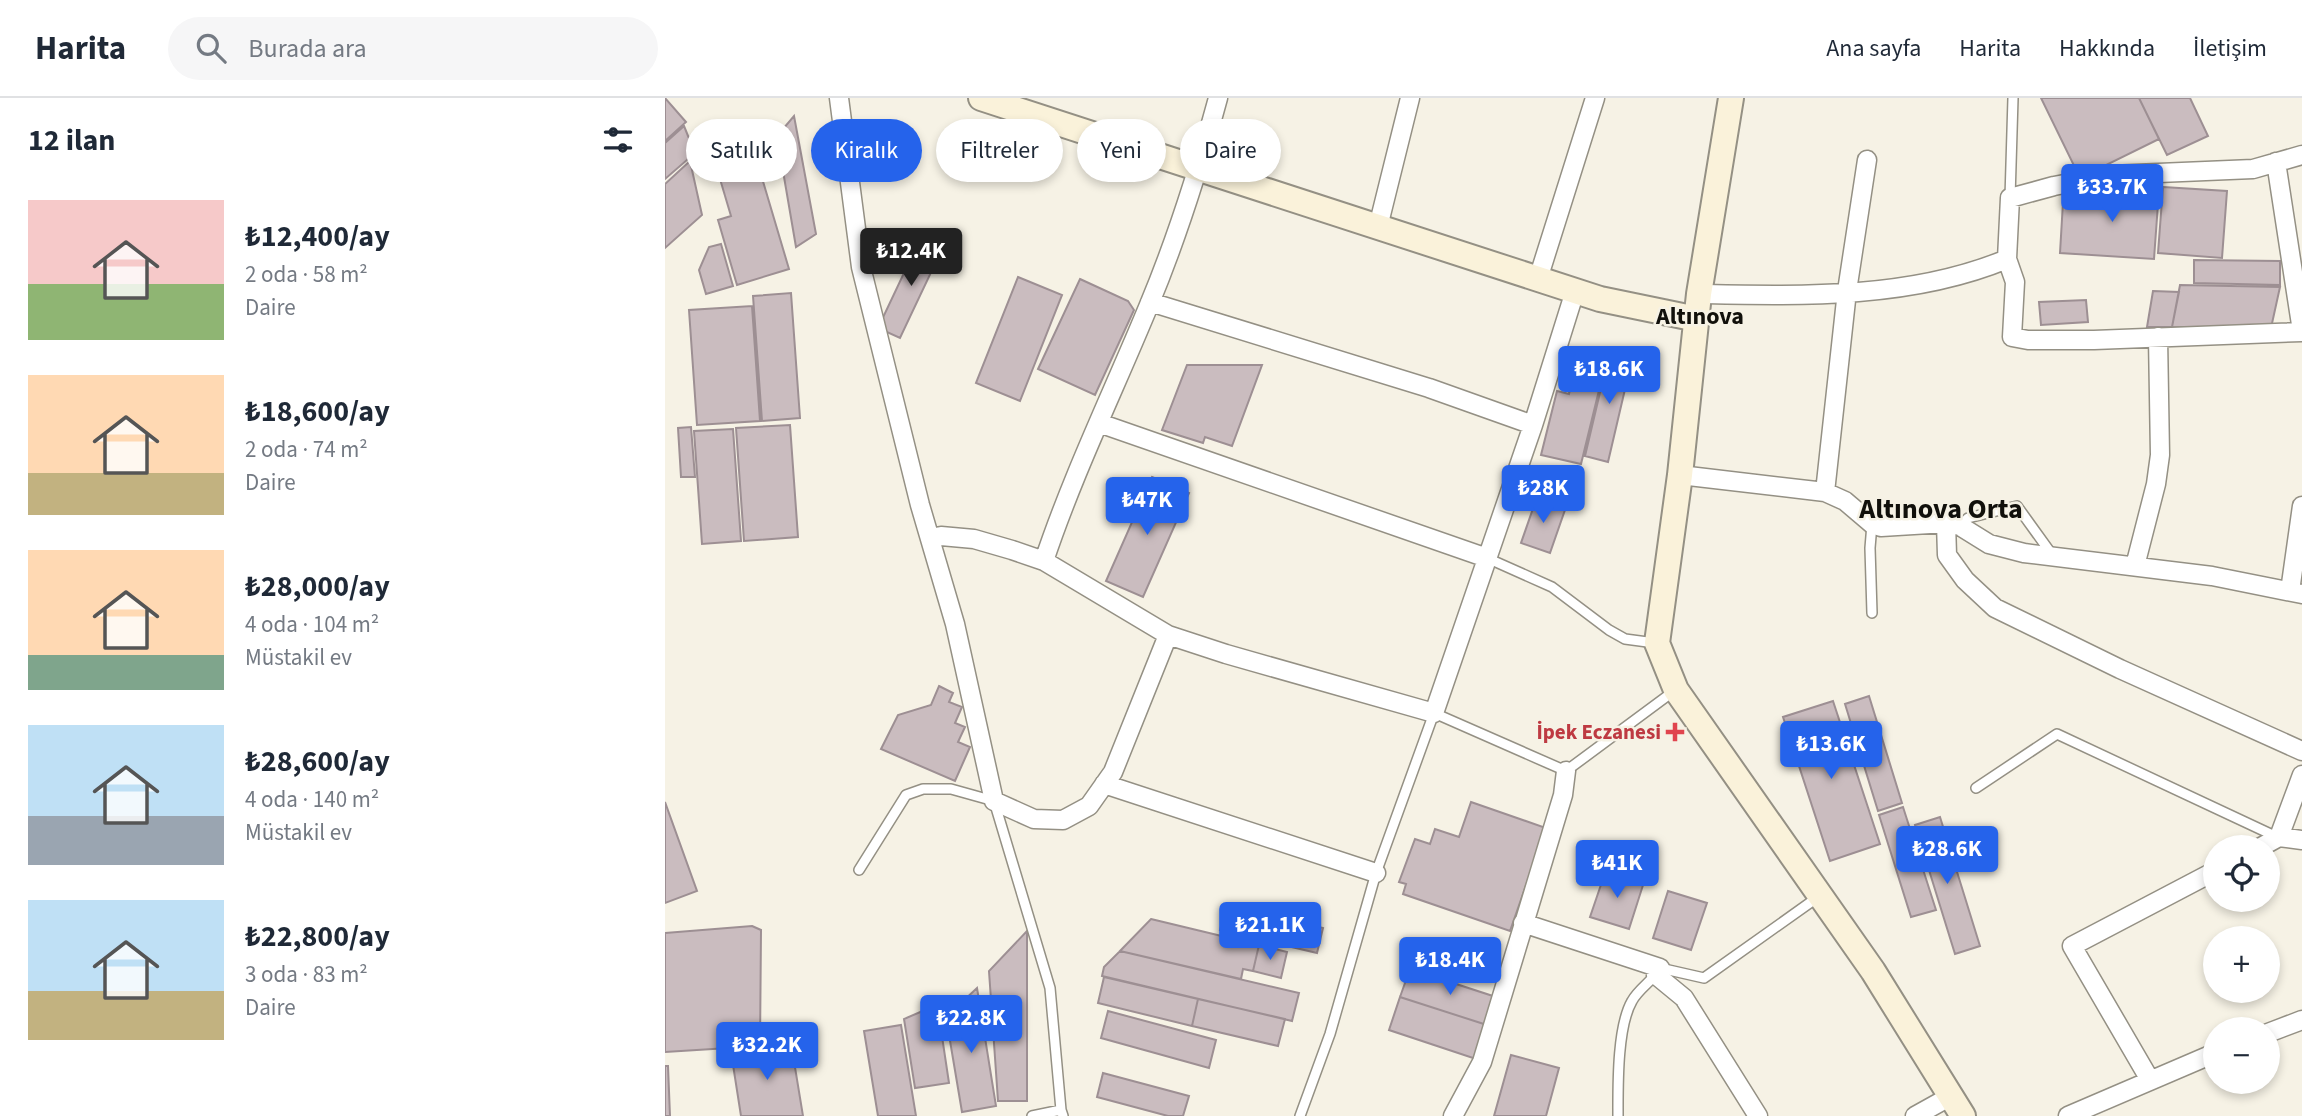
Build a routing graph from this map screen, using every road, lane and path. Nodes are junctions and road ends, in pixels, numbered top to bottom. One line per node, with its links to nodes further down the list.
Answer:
1 (839, 98): 33 (street)
2 (981, 98): 12 (street)
3 (1218, 98): 8 (street)
4 (1410, 98): 16 (street)
5 (1595, 98): 18 (street)
6 (1731, 98): 21 (street)
7 (2013, 98): 15 (lane)
8 (1212, 119)
9 (2302, 155): 11 (street)
10 (1867, 160): 20 (street)
11 (2276, 162): 15 (street); 24 (street)
12 (1180, 163)
13 (1194, 182): 22 (street)
14 (1239, 182): 16 (street)
15 (2010, 198): 17 (street)
16 (1378, 227): 18 (street)
17 (2007, 259): 20 (street); 25 (street)
18 (1538, 279): 19 (street)
19 (1575, 291): 23 (street); 27 (street)
20 (1847, 291): 21 (street); 29 (street)
21 (1699, 294): 23 (street)
22 (1150, 302): 26 (street); 27 (street)
23 (1697, 319): 28 (street)
24 (2302, 331): 25 (street)
25 (2158, 337): 37 (street)
26 (1098, 424): 35 (street); 36 (street)
27 (1533, 425): 35 (street)
28 (1680, 475): 29 (street); 41 (street)
29 (1825, 492): 31 (street)
30 (2302, 506): 38 (street)
31 (1872, 524): 32 (street); 39 (lane)
32 (1953, 524): 34 (street); 34 (lane); 44 (street)
33 (930, 538): 36 (street); 49 (street)
34 (2053, 556): 37 (street)
35 (1487, 558): 41 (lane); 43 (street)
36 (1044, 561): 40 (street)
37 (2135, 566): 38 (street)
38 (2296, 592)
39 (1872, 612)
40 (1168, 635): 43 (street); 47 (street)
41 (1657, 643): 42 (street)
42 (1676, 690): 45 (lane); 57 (street)
43 (1434, 713): 45 (lane); 55 (lane)
44 (2302, 751)
45 (1566, 771): 58 (street)
46 (2302, 775): 51 (street)
47 (1104, 784): 49 (street); 55 (street)
48 (1976, 788): 50 (lane)
49 (993, 801): 54 (lane); 65 (lane)
50 (2275, 835)
51 (2280, 835)
52 (2280, 837): 53 (street)
53 (2302, 840)
54 (859, 870)
55 (1376, 873): 67 (lane)
56 (2203, 877): 63 (street)
57 (1821, 896): 59 (lane); 64 (street)
58 (1523, 923): 59 (street); 68 (street)
59 (1658, 972): 69 (lane); 70 (street)
60 (2302, 1020): 61 (street)
61 (2280, 1028)
62 (2203, 1058): 63 (street)
63 (2150, 1080): 72 (street)
64 (1957, 1106): 71 (street)
65 (1063, 1113): 66 (lane)
66 (1032, 1116)
67 (1300, 1116)
68 (1453, 1116)
69 (1618, 1116)
70 (1758, 1116)
71 (1915, 1116)
72 (2067, 1116)

